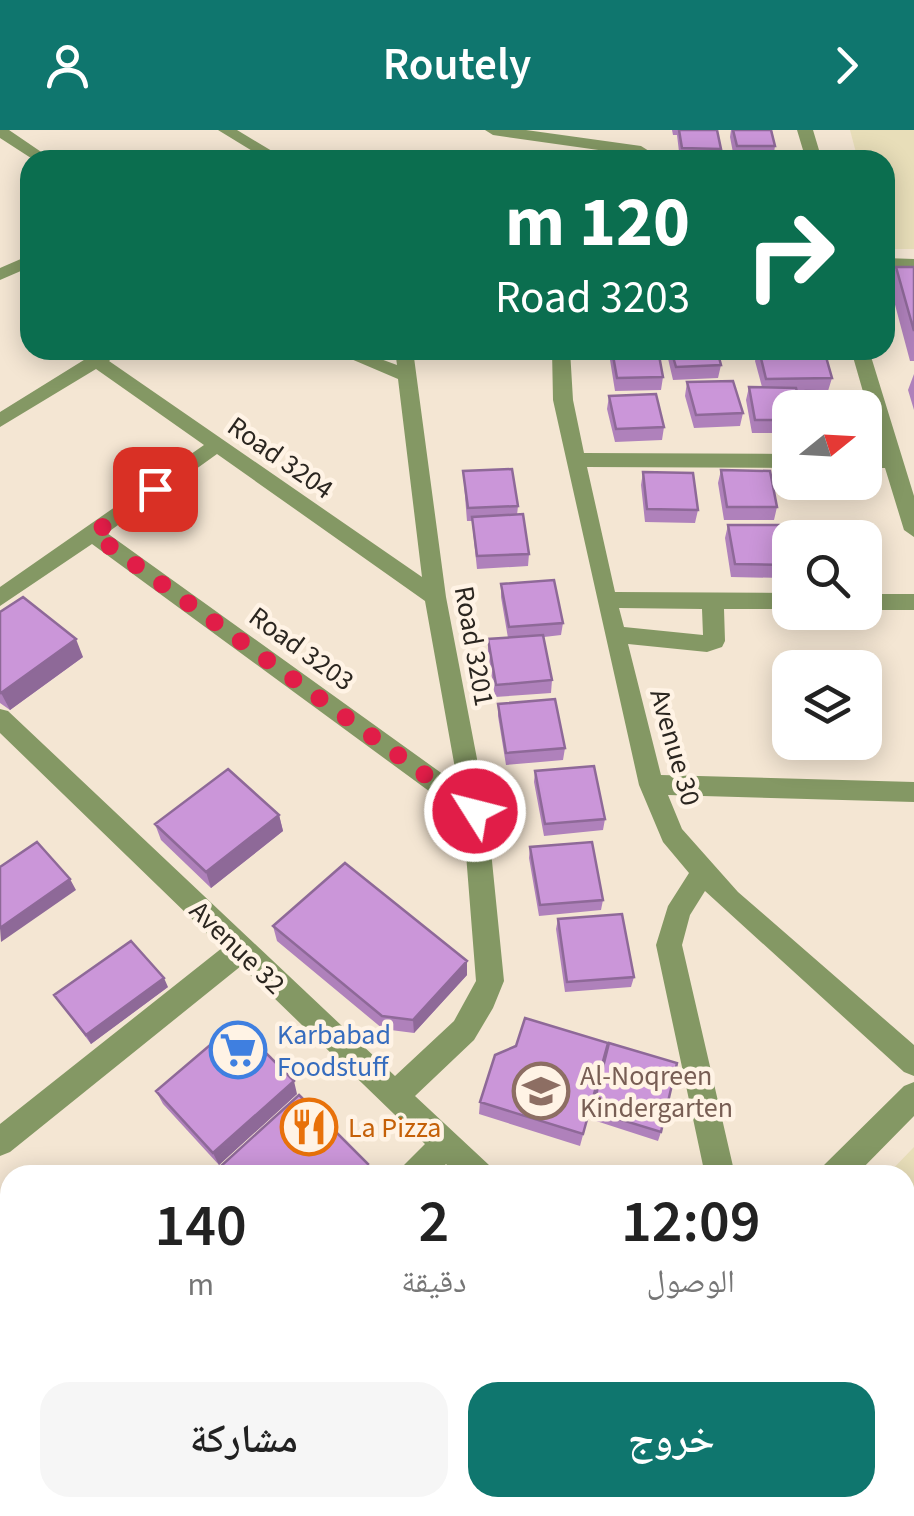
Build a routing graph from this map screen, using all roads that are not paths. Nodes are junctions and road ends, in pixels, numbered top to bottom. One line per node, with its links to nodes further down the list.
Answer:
1 (493, 130): 8 (street)
2 (0, 131): 5 (street)
3 (233, 131): 4 (street)
4 (257, 148): 6 (street); 7 (street)
5 (29, 150)
6 (253, 150)
7 (261, 150)
8 (611, 150)
9 (99, 360): 16 (street)
10 (110, 360): 17 (street, Road 3204)
11 (365, 360): 15 (street)
12 (405, 360): 15 (street, Road 3201)
13 (561, 360): 18 (street, Avenue 30)
14 (863, 360): 21 (street)
15 (407, 376): 24 (street, Road 3201)
16 (0, 421)
17 (216, 445): 23 (street); 24 (street, Road 3204)
18 (577, 460): 19 (street); 26 (street, Avenue 30)
19 (772, 461)
20 (882, 461): 21 (street)
21 (895, 461): 22 (street)
22 (914, 530)
23 (93, 534): 25 (street); 35 (street, Road 3203)
24 (434, 597): 35 (street, Road 3201)
25 (0, 598)
26 (606, 600): 27 (street); 31 (street, Avenue 30)
27 (713, 601): 28 (street); 31 (street)
28 (772, 602)
29 (882, 602): 30 (street)
30 (914, 602)
31 (614, 634): 33 (street, Avenue 30)
32 (0, 718): 37 (street, Avenue 32)
33 (651, 785): 34 (street); 36 (street, Avenue 30)
34 (914, 792)
35 (475, 811): 39 (street, Road 3201)
36 (705, 874): 38 (street, Avenue 30); 45 (street)
37 (240, 950): 39 (street, Avenue 32); 41 (street)
38 (914, 1063)
39 (395, 1095): 42 (street, Avenue 32)
40 (914, 1096): 46 (street)
41 (0, 1142)
42 (445, 1144): 43 (street); 44 (street, Avenue 32)
43 (424, 1165)
44 (467, 1165)
45 (718, 1165)
46 (845, 1165)

